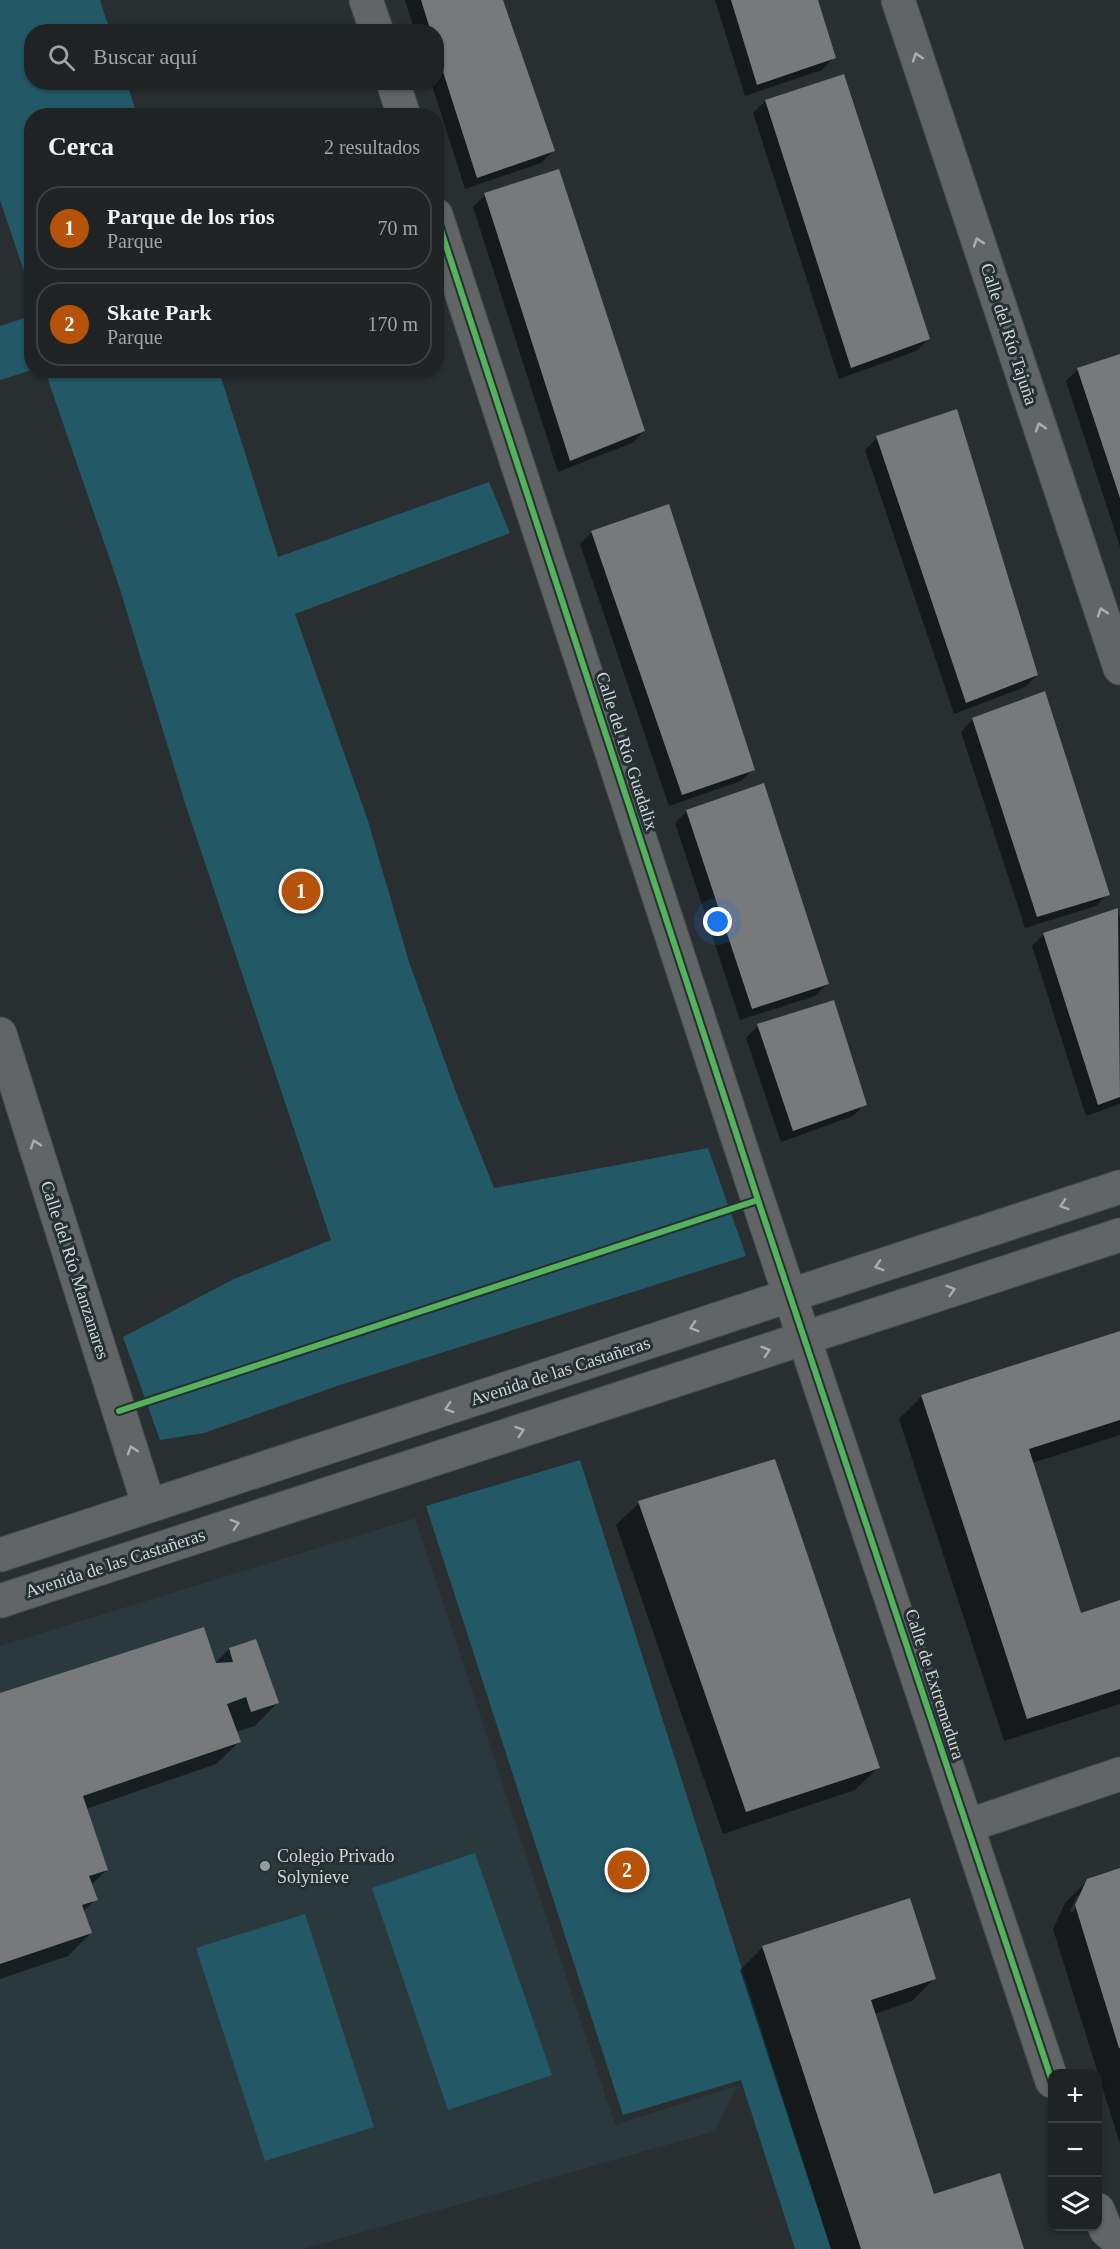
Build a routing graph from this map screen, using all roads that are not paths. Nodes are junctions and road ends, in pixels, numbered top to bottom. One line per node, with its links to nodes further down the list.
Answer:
1 (366, 0): 3 (street)
2 (898, 0): 7 (street, Calle del Río Tajuña, one-way to 2)
3 (374, 24)
4 (396, 90): 5 (street)
5 (401, 108)
6 (444, 239): 11 (street, Calle del Río Guadalix)
7 (1120, 668)
8 (0, 1034): 13 (street, Calle del Río Manzanares, one-way to 8)
9 (1120, 1187): 11 (street, Avenida de las Castañeras, one-way to 11)
10 (1120, 1235): 12 (street, Avenida de las Castañeras, one-way to 10)
11 (790, 1296): 12 (street, Calle de Extremadura); 13 (street, Avenida de las Castañeras, one-way to 13)
12 (804, 1338): 15 (street, Avenida de las Castañeras, one-way to 12); 17 (street, Calle de Extremadura)
13 (149, 1506): 14 (street, Avenida de las Castañeras)
14 (0, 1555)
15 (0, 1601)
16 (1120, 1774): 17 (street)
17 (967, 1826): 18 (street, Calle de Extremadura)
18 (1049, 2069)
19 (1102, 2220): 20 (street)
20 (1120, 2242)

